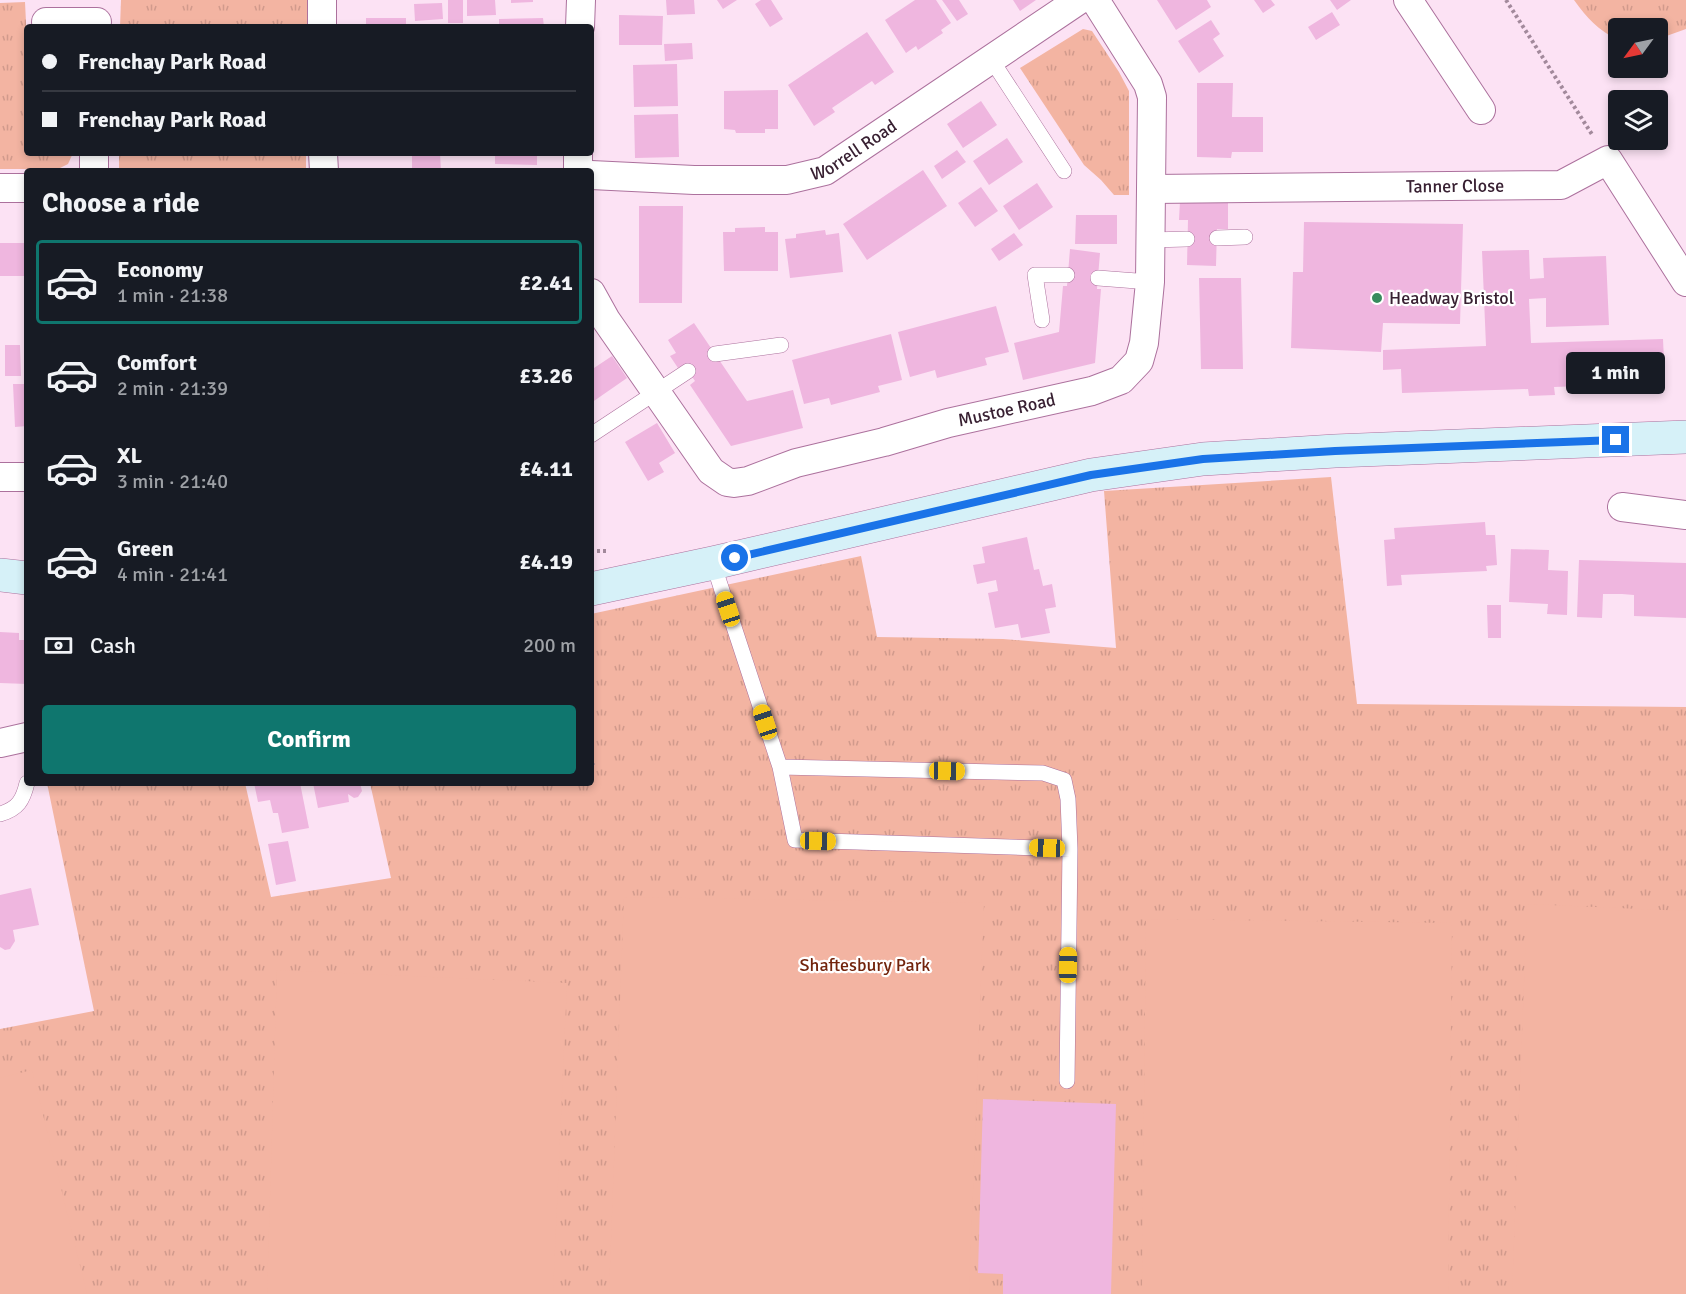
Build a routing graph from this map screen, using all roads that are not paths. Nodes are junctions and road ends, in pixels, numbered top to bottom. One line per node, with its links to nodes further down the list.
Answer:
1 (322, 0): 8 (street)
2 (581, 0): 9 (street)
3 (1079, 0): 10 (street, Worrell Road)
4 (1095, 0): 16 (street, Mustoe Road)
5 (1408, 0): 11 (street)
6 (97, 16): 7 (street)
7 (46, 22)
8 (322, 24)
9 (580, 24)
10 (992, 59): 12 (lane); 13 (street, Worrell Road)
11 (1481, 110)
12 (1064, 171)
13 (594, 175)
14 (0, 188): 15 (street)
15 (24, 188)
16 (1152, 189): 20 (street, Mustoe Road); 24 (street, Tanner Close)
17 (1245, 237): 18 (lane)
18 (1217, 238)
19 (1187, 239): 20 (lane)
20 (1151, 240): 23 (street, Mustoe Road)
21 (1067, 276): 26 (lane)
22 (1098, 278): 23 (lane)
23 (1150, 282): 30 (street, Mustoe Road)
24 (1686, 282)
25 (594, 298): 30 (street, Mustoe Road)
26 (1042, 320)
27 (781, 345): 28 (lane)
28 (715, 354)
29 (688, 371): 30 (lane)
30 (655, 393): 31 (lane)
31 (594, 433)
32 (1686, 437): 37 (main road)
33 (0, 477): 34 (street)
34 (24, 477)
35 (1622, 507): 36 (street)
36 (1686, 515)
37 (713, 563): 40 (main road); 43 (lane)
38 (0, 575): 39 (main road)
39 (24, 578)
40 (594, 588)
41 (24, 737): 42 (street)
42 (0, 743)
43 (780, 767): 46 (lane); 46 (lane)
44 (26, 786): 45 (lane)
45 (0, 814)
46 (1070, 849): 47 (lane)
47 (1067, 1081)

